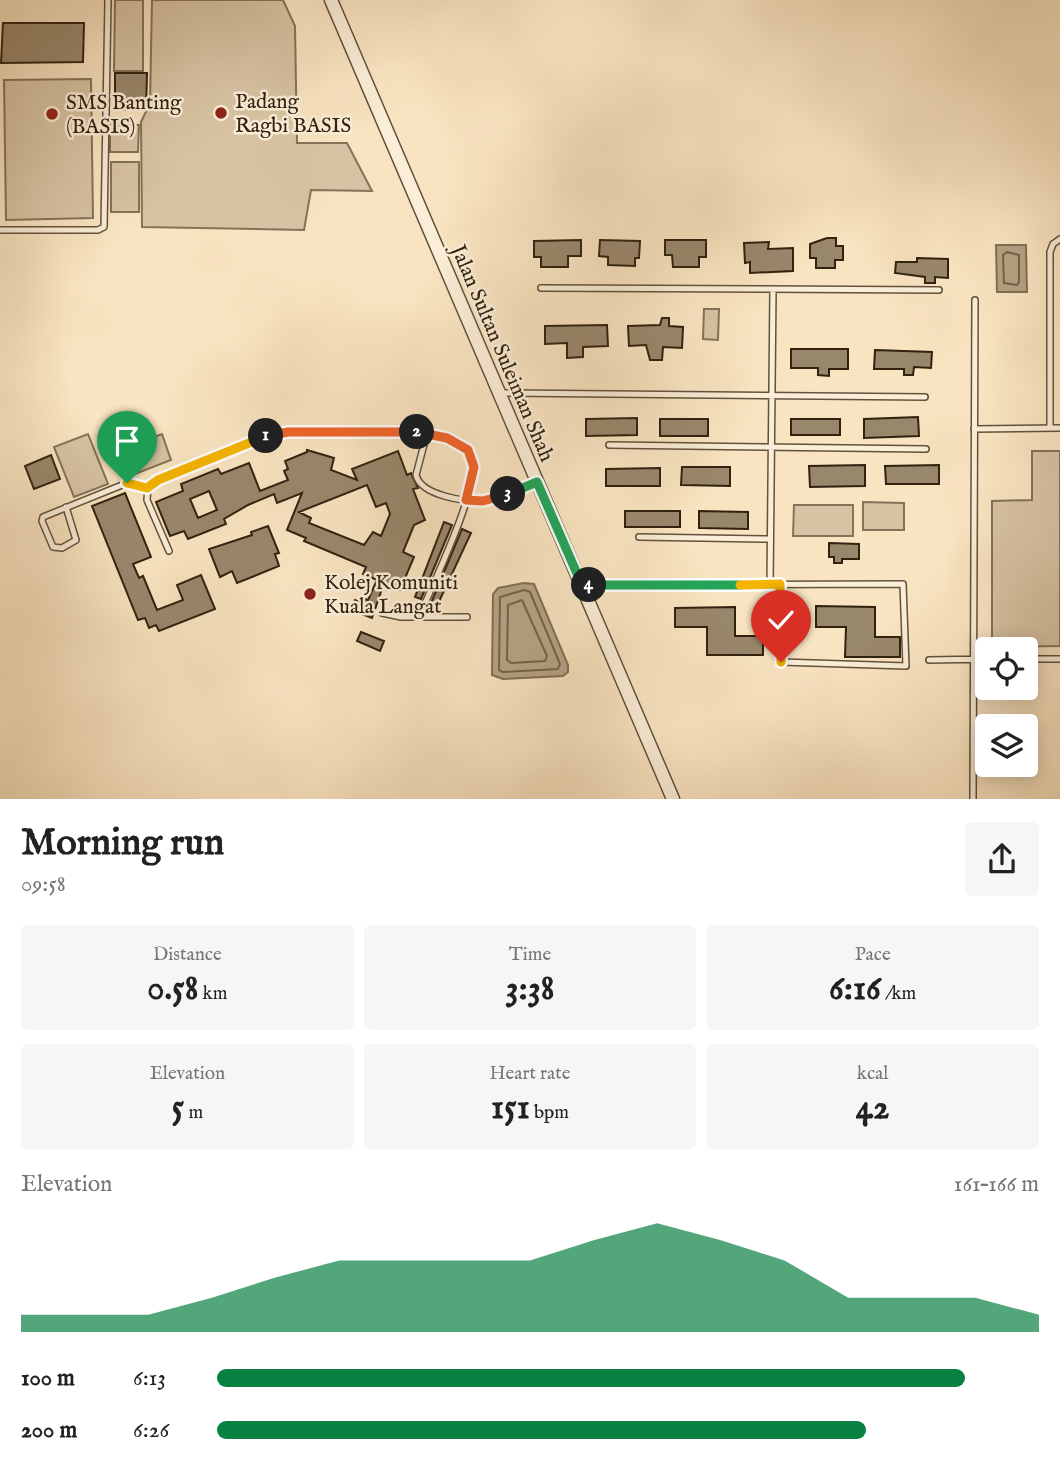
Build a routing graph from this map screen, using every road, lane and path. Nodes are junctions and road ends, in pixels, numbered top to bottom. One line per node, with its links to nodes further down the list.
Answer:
1 (108, 0): 3 (lane)
2 (331, 0): 9 (street, Jalan Sultan Suleiman Shah)
3 (0, 230)
4 (1060, 239): 12 (lane)
5 (541, 288): 6 (lane)
6 (773, 289): 7 (lane); 10 (lane)
7 (939, 290)
8 (975, 300): 14 (lane)
9 (499, 393): 10 (lane); 19 (street, Jalan Sultan Suleiman Shah)
10 (772, 395): 11 (lane); 17 (lane)
11 (925, 397)
12 (1050, 428): 13 (lane); 14 (lane)
13 (1060, 428)
14 (974, 429): 32 (lane)
15 (427, 433): 20 (lane); 21 (lane); 21 (lane)
16 (609, 445): 17 (lane)
17 (771, 447): 18 (lane); 24 (lane)
18 (926, 449)
19 (537, 482): 21 (lane); 28 (street, Jalan Sultan Suleiman Shah)
20 (147, 488): 22 (lane); 25 (lane)
21 (466, 500): 30 (lane)
22 (66, 507): 22 (lane)
23 (639, 537): 24 (lane)
24 (771, 539): 26 (lane)
25 (169, 551)
26 (770, 584): 27 (lane); 28 (lane)
27 (780, 584): 27 (lane)
28 (582, 585): 36 (street, Jalan Sultan Suleiman Shah)
29 (382, 613): 30 (lane)
30 (419, 617): 31 (lane)
31 (467, 617)
32 (972, 659): 35 (lane); 37 (lane)
33 (1038, 659): 34 (lane)
34 (1060, 659)
35 (929, 660)
36 (673, 799)
37 (973, 799)

